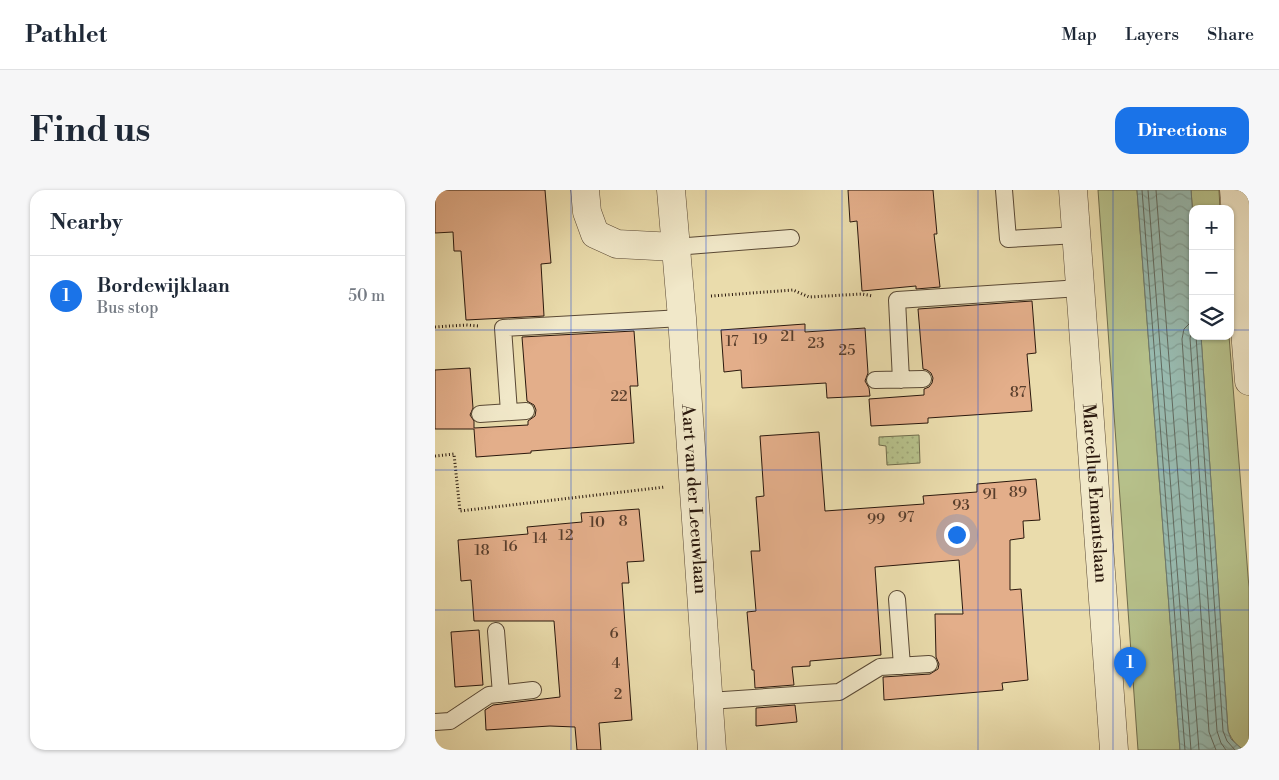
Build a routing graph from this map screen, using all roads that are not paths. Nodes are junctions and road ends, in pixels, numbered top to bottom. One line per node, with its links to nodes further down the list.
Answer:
1 (585, 190): 8 (street)
2 (671, 190): 8 (street, Aart van der Leeuwlaan)
3 (1005, 190): 6 (lane)
4 (1073, 190): 6 (street, Marcellus Emantslaan)
5 (1234, 190): 9 (street)
6 (1077, 236): 10 (street, Marcellus Emantslaan)
7 (791, 238): 8 (lane)
8 (675, 247): 11 (street, Aart van der Leeuwlaan)
9 (1244, 264): 15 (street)
10 (1080, 288): 14 (lane); 28 (street, Marcellus Emantslaan)
11 (681, 308): 17 (lane); 25 (street, Aart van der Leeuwlaan)
12 (923, 379): 14 (lane)
13 (875, 380): 14 (lane)
14 (901, 380)
15 (1249, 381)
16 (527, 411): 17 (lane)
17 (509, 412): 18 (lane)
18 (480, 414)
19 (897, 599): 22 (lane)
20 (496, 631): 24 (lane)
21 (929, 664): 22 (lane)
22 (902, 666): 25 (lane)
23 (533, 690): 24 (lane)
24 (501, 694): 26 (lane)
25 (709, 701): 27 (street, Aart van der Leeuwlaan)
26 (435, 722)
27 (713, 750)
28 (1114, 750)

